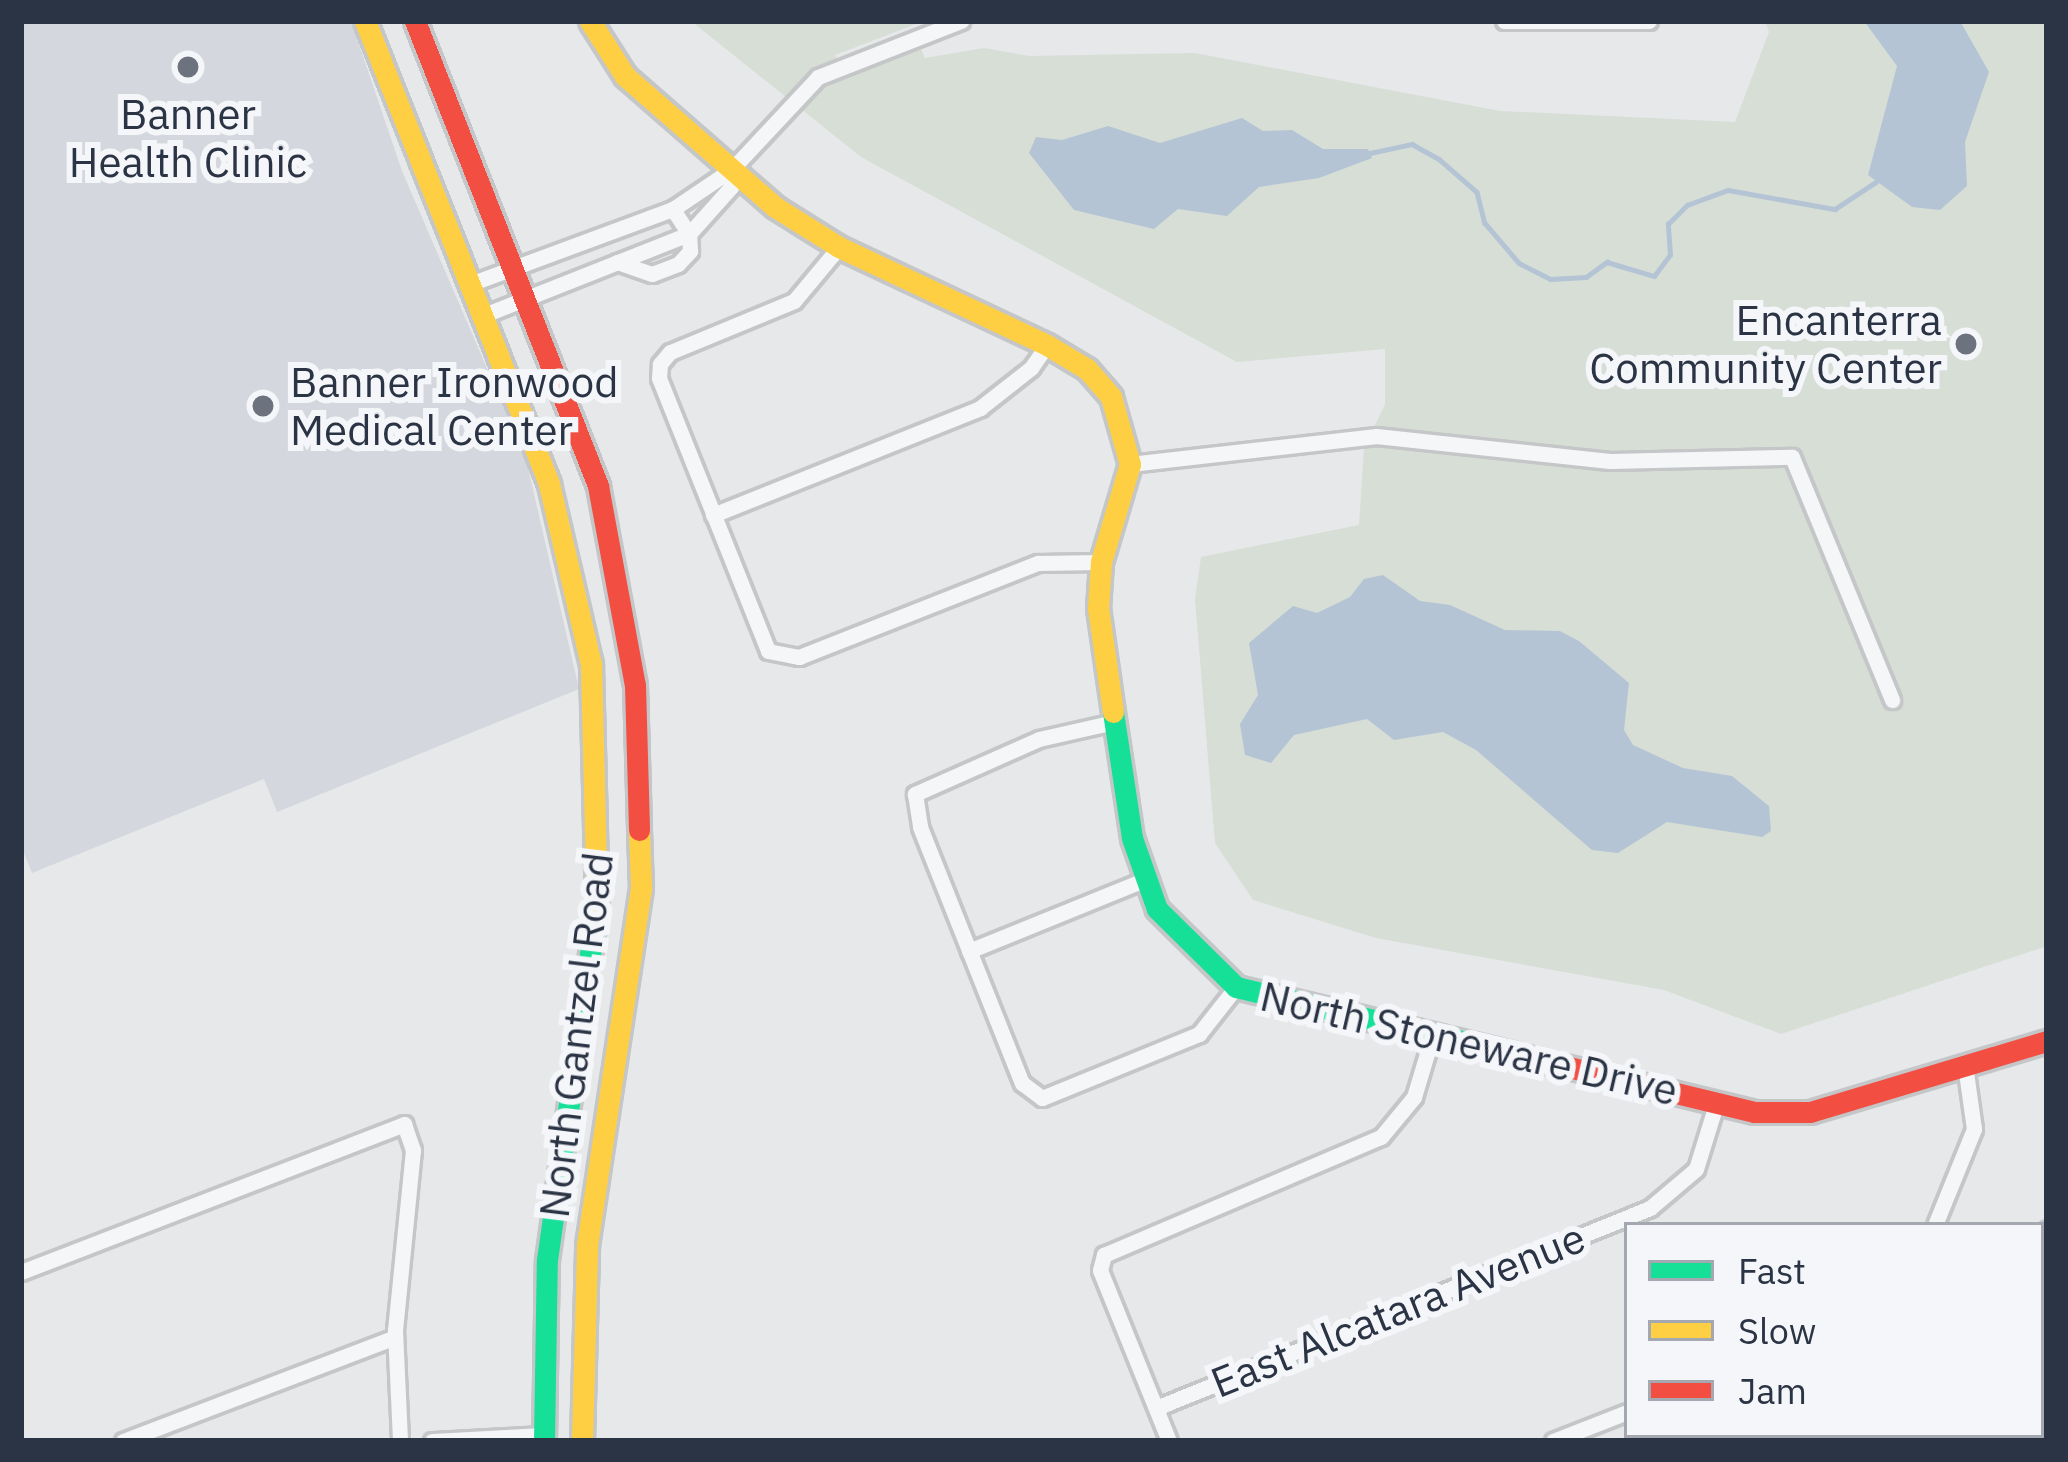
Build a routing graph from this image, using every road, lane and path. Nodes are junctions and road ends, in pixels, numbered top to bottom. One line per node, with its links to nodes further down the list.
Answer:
1 (365, 21): 13 (main road, North Gantzel Road)
2 (415, 21): 12 (main road, North Gantzel Road)
3 (590, 21): 7 (main road)
4 (961, 21): 7 (street)
5 (1504, 21): 6 (street)
6 (1649, 21)
7 (731, 169): 8 (street); 9 (street); 10 (main road)
8 (673, 209): 9 (street); 12 (street)
9 (689, 234): 11 (street); 11 (street)
10 (839, 248): 16 (main road); 18 (street)
11 (617, 262): 14 (street)
12 (516, 272): 13 (street); 14 (main road, North Gantzel Road)
13 (470, 284): 15 (main road, North Gantzel Road)
14 (526, 297): 15 (street); 39 (main road, North Gantzel Road)
15 (484, 315): 34 (main road, North Gantzel Road)
16 (1047, 345): 17 (main road); 18 (street)
17 (1130, 464): 19 (main road, North Stoneware Drive); 20 (street)
18 (712, 515): 19 (street)
19 (1101, 562): 21 (main road, North Stoneware Drive)
20 (1892, 700)
21 (1114, 722): 22 (main road, North Stoneware Drive); 23 (street)
22 (1144, 880): 23 (street); 24 (main road, North Stoneware Drive)
23 (969, 951): 24 (street)
24 (1236, 988): 25 (main road, North Stoneware Drive)
25 (1432, 1036): 28 (main road, North Stoneware Drive); 32 (street)
26 (2047, 1041): 27 (main road, North Stoneware Drive)
27 (1965, 1065): 28 (main road, North Stoneware Drive); 29 (street)
28 (1717, 1101): 32 (street, East Alcatara Avenue)
29 (1936, 1222)
30 (21, 1272): 31 (street)
31 (395, 1337): 36 (street); 37 (street)
32 (1156, 1408): 40 (street)
33 (1624, 1413): 41 (street)
34 (544, 1438): 38 (street)
35 (1890, 1438): 42 (street)
36 (123, 1441)
37 (400, 1441)
38 (432, 1441)
39 (582, 1441)
40 (1169, 1441)
41 (1553, 1441)
42 (1982, 1441)

